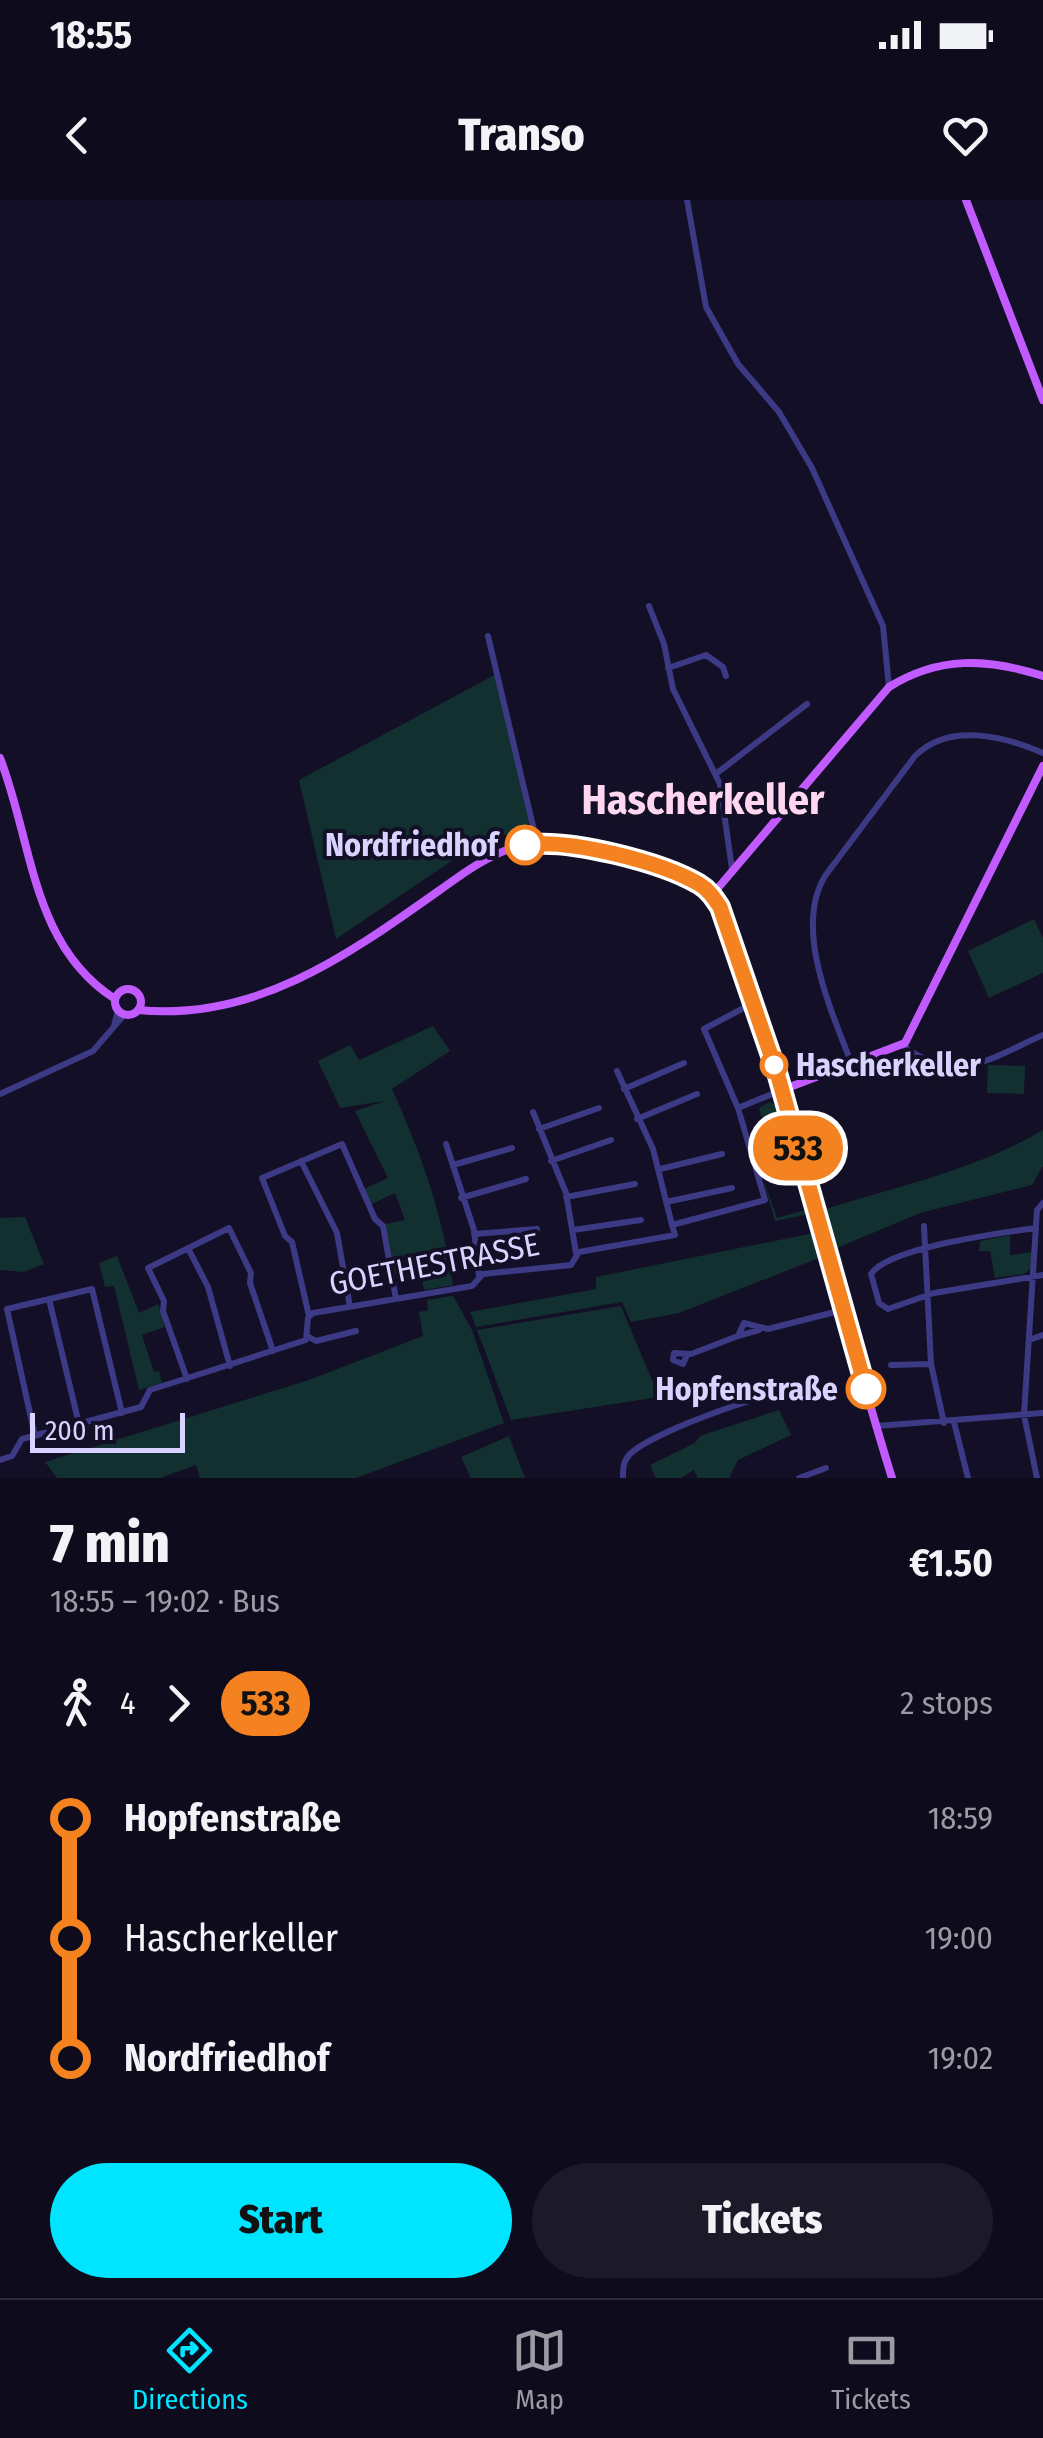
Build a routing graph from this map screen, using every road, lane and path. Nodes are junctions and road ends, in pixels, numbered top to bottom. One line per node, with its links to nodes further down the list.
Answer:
1 (687, 200): 9 (street)
2 (966, 200): 3 (main road)
3 (1043, 400)
4 (648, 606): 6 (street)
5 (488, 636): 15 (street)
6 (668, 668): 7 (street); 14 (street)
7 (726, 676)
8 (1043, 676): 9 (main road)
9 (889, 688): 16 (main road)
10 (807, 704): 14 (street)
11 (1043, 752): 26 (street)
12 (0, 758): 19 (main road)
13 (1043, 766): 24 (main road)
14 (716, 774): 16 (street)
15 (537, 843): 17 (main road); 21 (main road)
16 (730, 872): 17 (main road); 18 (main road)
17 (705, 888): 18 (main road)
18 (716, 892): 20 (main road)
19 (117, 996): 21 (main road); 22 (main road)
20 (754, 998): 29 (main road); 33 (street)
21 (140, 1006): 22 (main road)
22 (122, 1012): 30 (street)
23 (1043, 1035): 24 (street)
24 (903, 1046): 26 (main road)
25 (684, 1063): 28 (street)
26 (852, 1066): 29 (main road)
27 (617, 1072): 28 (street)
28 (624, 1088): 35 (street)
29 (782, 1090): 33 (street); 69 (main road)
30 (0, 1094)
31 (698, 1094): 35 (street)
32 (599, 1108): 36 (street)
33 (738, 1108): 53 (street, GOETHESTRASSE)
34 (533, 1112): 36 (street)
35 (637, 1119): 44 (street)
36 (539, 1130): 42 (street)
37 (611, 1140): 42 (street)
38 (446, 1144): 43 (street)
39 (512, 1148): 43 (street)
40 (722, 1154): 44 (street)
41 (301, 1161): 67 (street); 68 (street); 70 (street)
42 (550, 1161): 48 (street)
43 (452, 1165): 49 (street)
44 (660, 1170): 50 (street)
45 (526, 1179): 49 (street)
46 (635, 1184): 48 (street)
47 (732, 1188): 50 (street)
48 (566, 1197): 57 (street)
49 (461, 1198): 58 (street)
50 (666, 1202): 53 (street)
51 (1043, 1203): 55 (street)
52 (641, 1220): 57 (street)
53 (672, 1225): 61 (street, GOETHESTRASSE)
54 (924, 1226): 60 (street)
55 (1036, 1228): 60 (street); 64 (street)
56 (537, 1229): 58 (street)
57 (572, 1230): 61 (street)
58 (474, 1234): 63 (street)
59 (188, 1248): 75 (street); 79 (street); 80 (street)
60 (926, 1248): 65 (street); 65 (street)
61 (576, 1253): 63 (street, GOETHESTRASSE)
62 (1043, 1275): 64 (street)
63 (480, 1276): 67 (street, GOETHESTRASSE)
64 (1033, 1277): 65 (street); 74 (street)
65 (928, 1295): 77 (street)
66 (49, 1298): 82 (street); 87 (street); 89 (street)
67 (396, 1298): 68 (street, GOETHESTRASSE)
68 (350, 1306): 70 (street, GOETHESTRASSE)
69 (843, 1310): 76 (street); 88 (main road)
70 (309, 1316): 73 (street, GOETHESTRASSE)
71 (356, 1331): 73 (street)
72 (1043, 1334): 74 (street)
73 (309, 1337): 75 (street, GOETHESTRASSE)
74 (1029, 1340): 84 (street)
75 (273, 1351): 79 (street, GOETHESTRASSE)
76 (686, 1355)
77 (930, 1364): 78 (street); 86 (street)
78 (891, 1365)
79 (230, 1366): 80 (street, GOETHESTRASSE)
80 (187, 1379): 82 (street, GOETHESTRASSE)
81 (794, 1391): 92 (street)
82 (122, 1412): 87 (street, GOETHESTRASSE)
83 (1043, 1413): 84 (street)
84 (1024, 1415): 85 (street); 96 (street)
85 (954, 1422): 86 (street); 95 (street)
86 (944, 1423): 88 (street)
87 (79, 1424): 89 (street, GOETHESTRASSE)
88 (877, 1426): 94 (main road)
89 (35, 1436): 90 (street, GOETHESTRASSE)
90 (0, 1460)
91 (826, 1468): 93 (street)
92 (623, 1478)
93 (799, 1478)
94 (892, 1478)
95 (968, 1478)
96 (1038, 1478)

